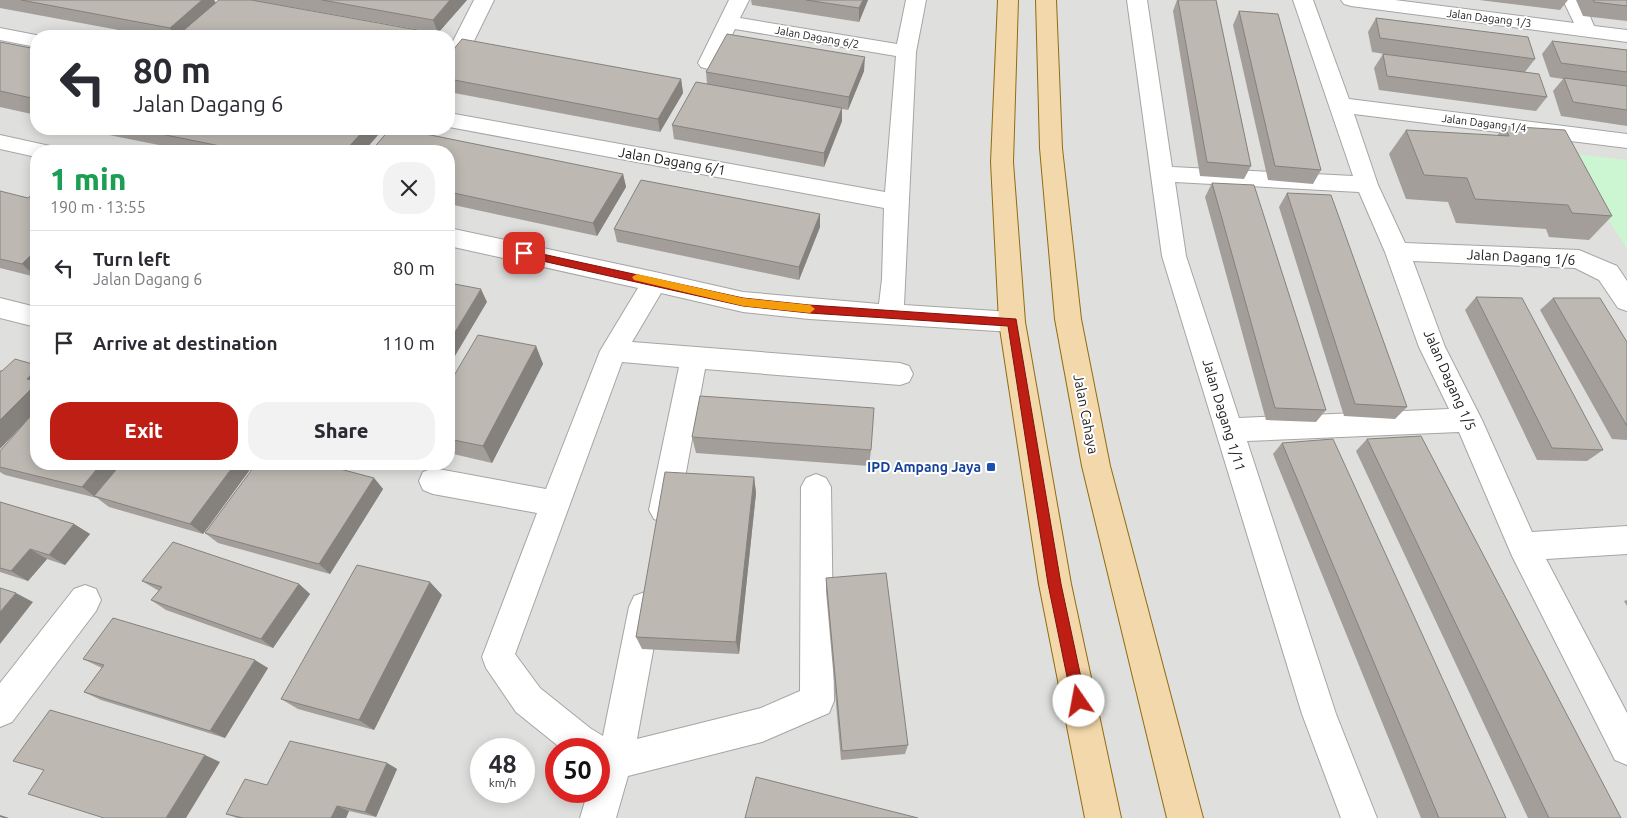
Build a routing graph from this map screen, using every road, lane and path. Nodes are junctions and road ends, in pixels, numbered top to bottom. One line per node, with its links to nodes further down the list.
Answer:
1 (484, 0): 16 (street)
2 (739, 0): 11 (street)
3 (916, 0): 17 (street)
4 (1008, 0): 34 (main road)
5 (1046, 0): 56 (main road, Jalan Cahaya)
6 (1137, 0): 24 (street, Jalan Dagang 1/11)
7 (1303, 0): 19 (street, Jalan Dagang 1/5)
8 (1351, 0): 10 (street, Jalan Dagang 1/3)
9 (1573, 0): 12 (street)
10 (1372, 1): 12 (street, Jalan Dagang 1/3)
11 (728, 22): 17 (street, Jalan Dagang 6/2); 18 (street)
12 (1587, 31): 14 (street, Jalan Dagang 1/3)
13 (0, 34): 15 (street)
14 (1627, 36)
15 (30, 40)
16 (456, 44)
17 (906, 52): 26 (street)
18 (708, 63)
19 (1341, 106): 21 (street, Jalan Dagang 1/4); 25 (street, Jalan Dagang 1/5)
20 (455, 121): 26 (street, Jalan Dagang 6/1)
21 (1627, 141)
22 (0, 142): 23 (street)
23 (30, 148)
24 (1162, 174): 25 (street); 39 (street, Jalan Dagang 1/11)
25 (1367, 185): 28 (street, Jalan Dagang 1/5)
26 (896, 202): 32 (street)
27 (455, 238): 29 (street)
28 (1397, 252): 30 (street, Jalan Dagang 1/6); 38 (street, Jalan Dagang 1/5)
29 (655, 281): 32 (street); 35 (street)
30 (1627, 301)
31 (3, 312): 33 (street)
32 (890, 315): 34 (street)
33 (30, 316)
34 (1012, 322): 55 (main road)
35 (613, 351): 36 (street); 42 (street)
36 (694, 357): 37 (street); 43 (street)
37 (900, 374)
38 (1468, 420): 39 (street); 45 (street, Jalan Dagang 1/5)
39 (1228, 430): 57 (street, Jalan Dagang 1/11)
40 (433, 481): 42 (street)
41 (816, 487): 52 (street)
42 (556, 504): 49 (street)
43 (658, 540)
44 (1627, 540): 45 (street)
45 (1523, 546): 51 (street, Jalan Dagang 1/5)
46 (651, 579): 50 (street)
47 (85, 600): 48 (street)
48 (0, 710)
49 (576, 738)
50 (606, 738)
51 (1627, 748)
52 (610, 753)
53 (599, 803): 54 (street)
54 (598, 818)
55 (1103, 818)
56 (1185, 818)
57 (1359, 818)

